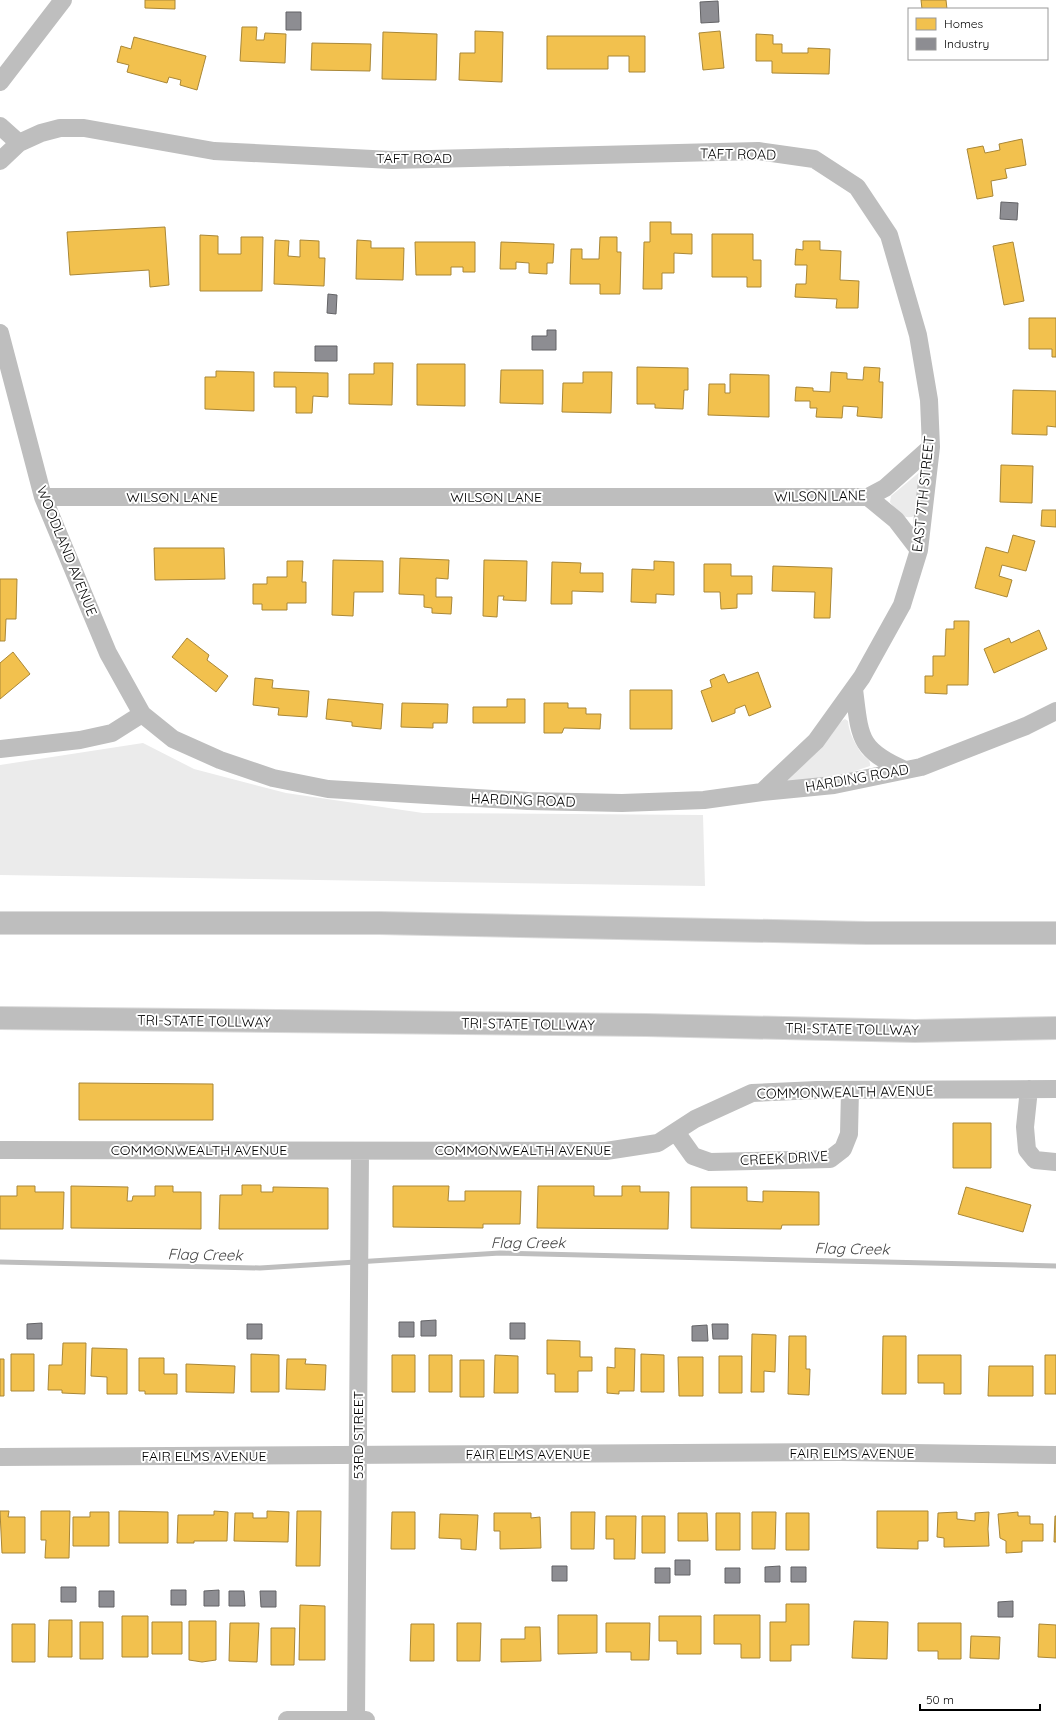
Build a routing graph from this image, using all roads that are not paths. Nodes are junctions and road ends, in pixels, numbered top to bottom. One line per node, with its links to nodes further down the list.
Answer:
1 (63, 0): 2 (street)
2 (0, 82)
3 (0, 126): 4 (street)
4 (19, 143): 5 (street, TAFT ROAD); 6 (street, TAFT ROAD)
5 (814, 159): 8 (street, EAST 7TH STREET)
6 (0, 160)
7 (0, 333): 9 (street, WOODLAND AVENUE)
8 (931, 447): 10 (street, WILSON LANE); 11 (street, EAST 7TH STREET)
9 (43, 497): 10 (street, WILSON LANE); 14 (street, WOODLAND AVENUE)
10 (868, 497): 11 (street)
11 (919, 550): 12 (street, EAST 7TH STREET)
12 (854, 689): 16 (street); 17 (street, EAST 7TH STREET)
13 (1056, 711): 16 (street, HARDING ROAD)
14 (142, 714): 15 (street); 17 (street, HARDING ROAD)
15 (0, 749)
16 (905, 770): 17 (street, HARDING ROAD)
17 (762, 792)
18 (0, 922): 19 (highway)
19 (1056, 933)
20 (0, 1018): 21 (highway, TRI-STATE TOLLWAY)
21 (1056, 1028)
22 (1029, 1089): 23 (street, COMMONWEALTH AVENUE); 24 (street, COMMONWEALTH AVENUE); 28 (street)
23 (1056, 1089)
24 (850, 1090): 25 (street, COMMONWEALTH AVENUE); 25 (street, CREEK DRIVE)
25 (676, 1132): 27 (street, COMMONWEALTH AVENUE)
26 (0, 1150): 27 (street, COMMONWEALTH AVENUE)
27 (360, 1151): 30 (street, 53RD STREET)
28 (1056, 1162)
29 (1056, 1455): 30 (street, FAIR ELMS AVENUE)
30 (358, 1456): 31 (street, FAIR ELMS AVENUE); 33 (street, 53RD STREET)
31 (0, 1457)
32 (287, 1720): 33 (street)
33 (356, 1720): 34 (street)
34 (366, 1720)

